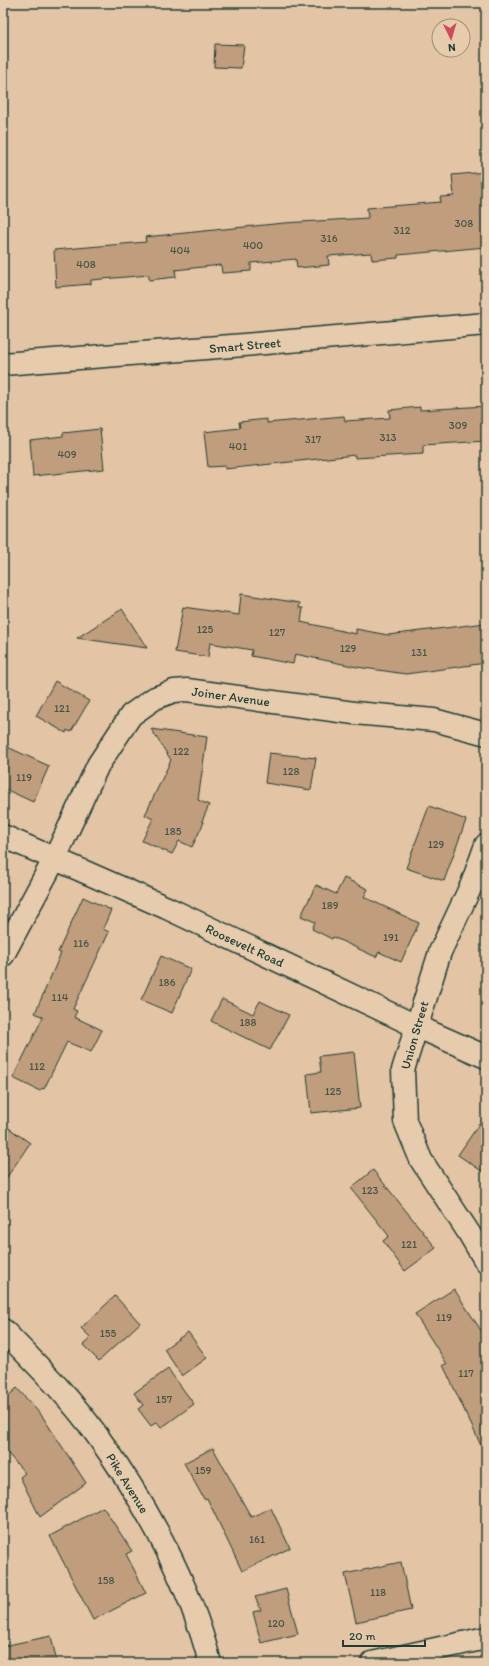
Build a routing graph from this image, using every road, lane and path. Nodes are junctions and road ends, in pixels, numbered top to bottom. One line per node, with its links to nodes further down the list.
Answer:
1 (486, 324): 2 (street, Smart Street)
2 (3, 364)
3 (486, 734): 6 (street, Joiner Avenue)
4 (3, 836): 6 (street, Roosevelt Road)
5 (486, 845): 8 (street, Union Street)
6 (55, 858): 7 (street, Joiner Avenue); 8 (street, Roosevelt Road)
7 (3, 955)
8 (416, 1026): 9 (street, Roosevelt Road); 10 (street, Union Street)
9 (486, 1057)
10 (486, 1262)
11 (3, 1330): 13 (street, Pike Avenue)
12 (486, 1638): 14 (street)
13 (210, 1663)
14 (372, 1663)

